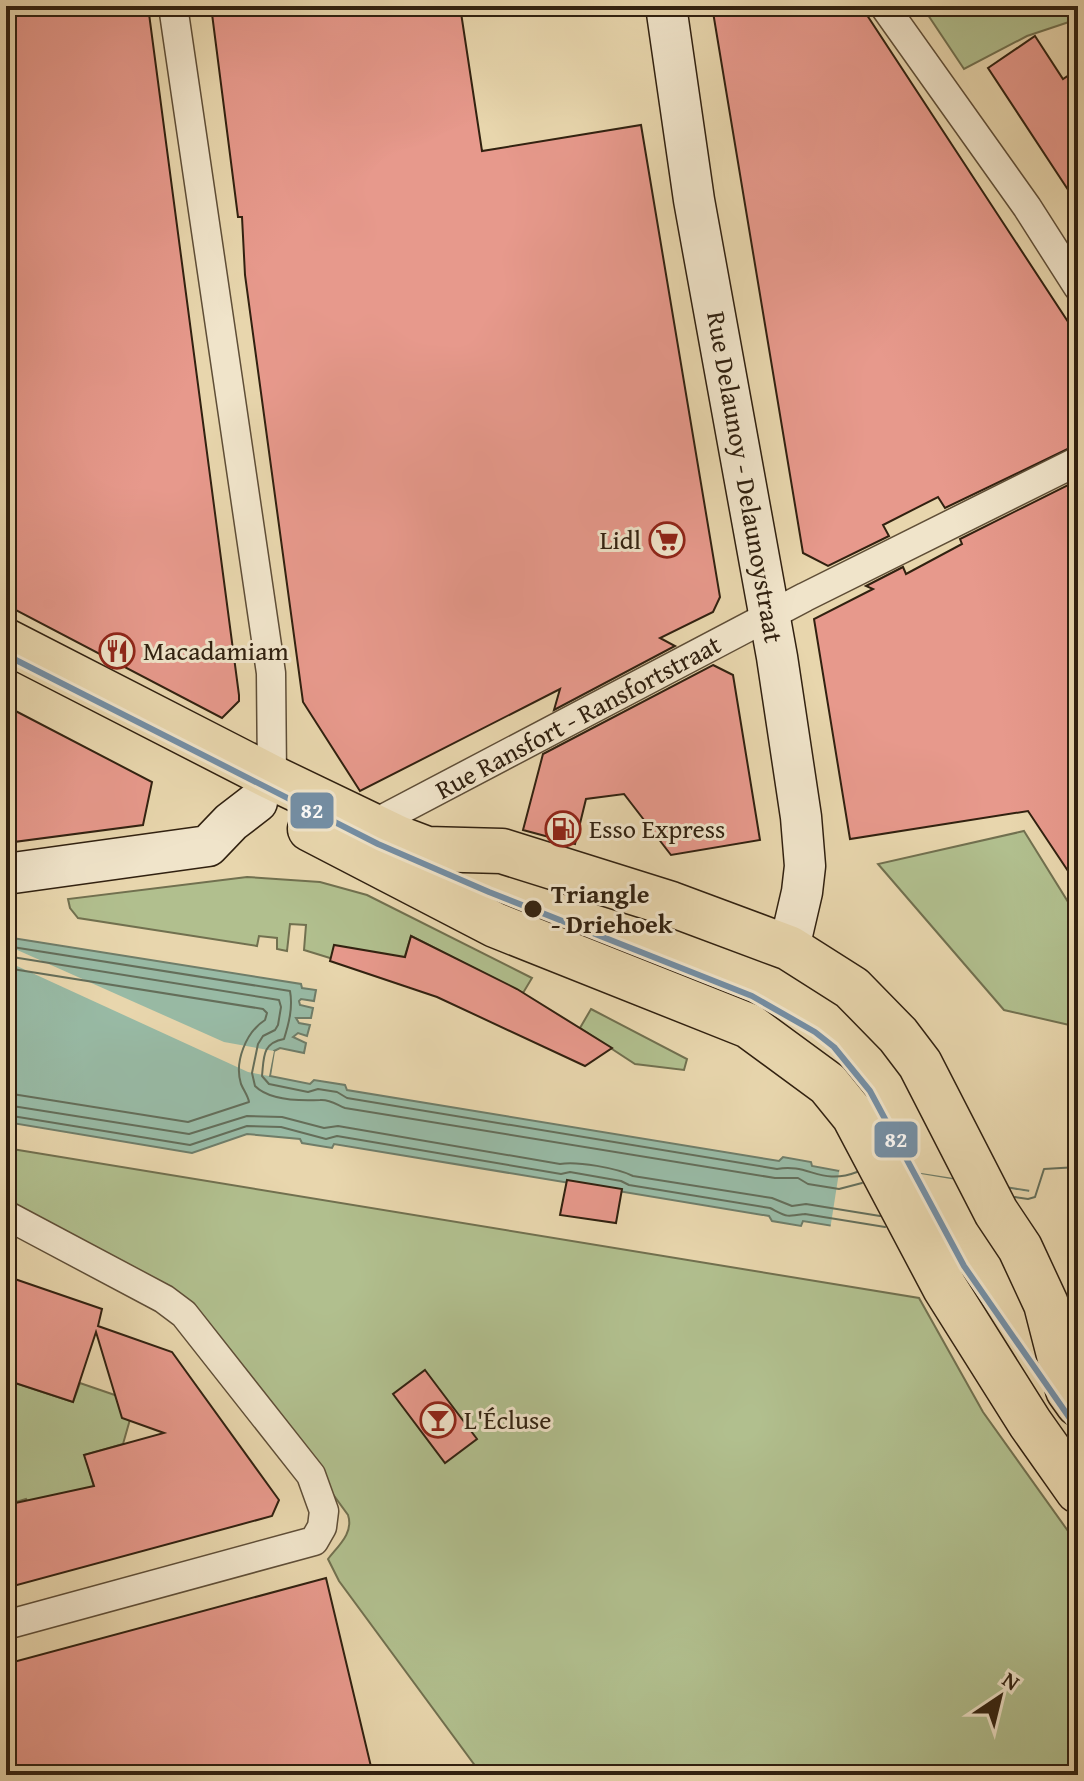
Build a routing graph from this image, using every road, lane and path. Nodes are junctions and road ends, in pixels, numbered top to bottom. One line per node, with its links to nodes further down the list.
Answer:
1 (173, 6): 9 (street)
2 (666, 6): 6 (street, Rue Delaunoy - Delaunoystraat)
3 (884, 6): 4 (street)
4 (1078, 287)
5 (1078, 461): 6 (street, Rue Ransfort - Ransfortstraat)
6 (770, 616): 10 (street, Rue Ransfort - Ransfortstraat); 12 (street, Rue Delaunoy - Delaunoystraat)
7 (6, 641): 9 (main road)
8 (6, 673): 9 (main road)
9 (264, 790): 10 (main road); 11 (street)
10 (352, 834): 12 (main road); 15 (main road)
11 (6, 874)
12 (789, 948): 14 (main road)
13 (6, 1215): 16 (street)
14 (1078, 1404)
15 (1078, 1491)
16 (6, 1625)

